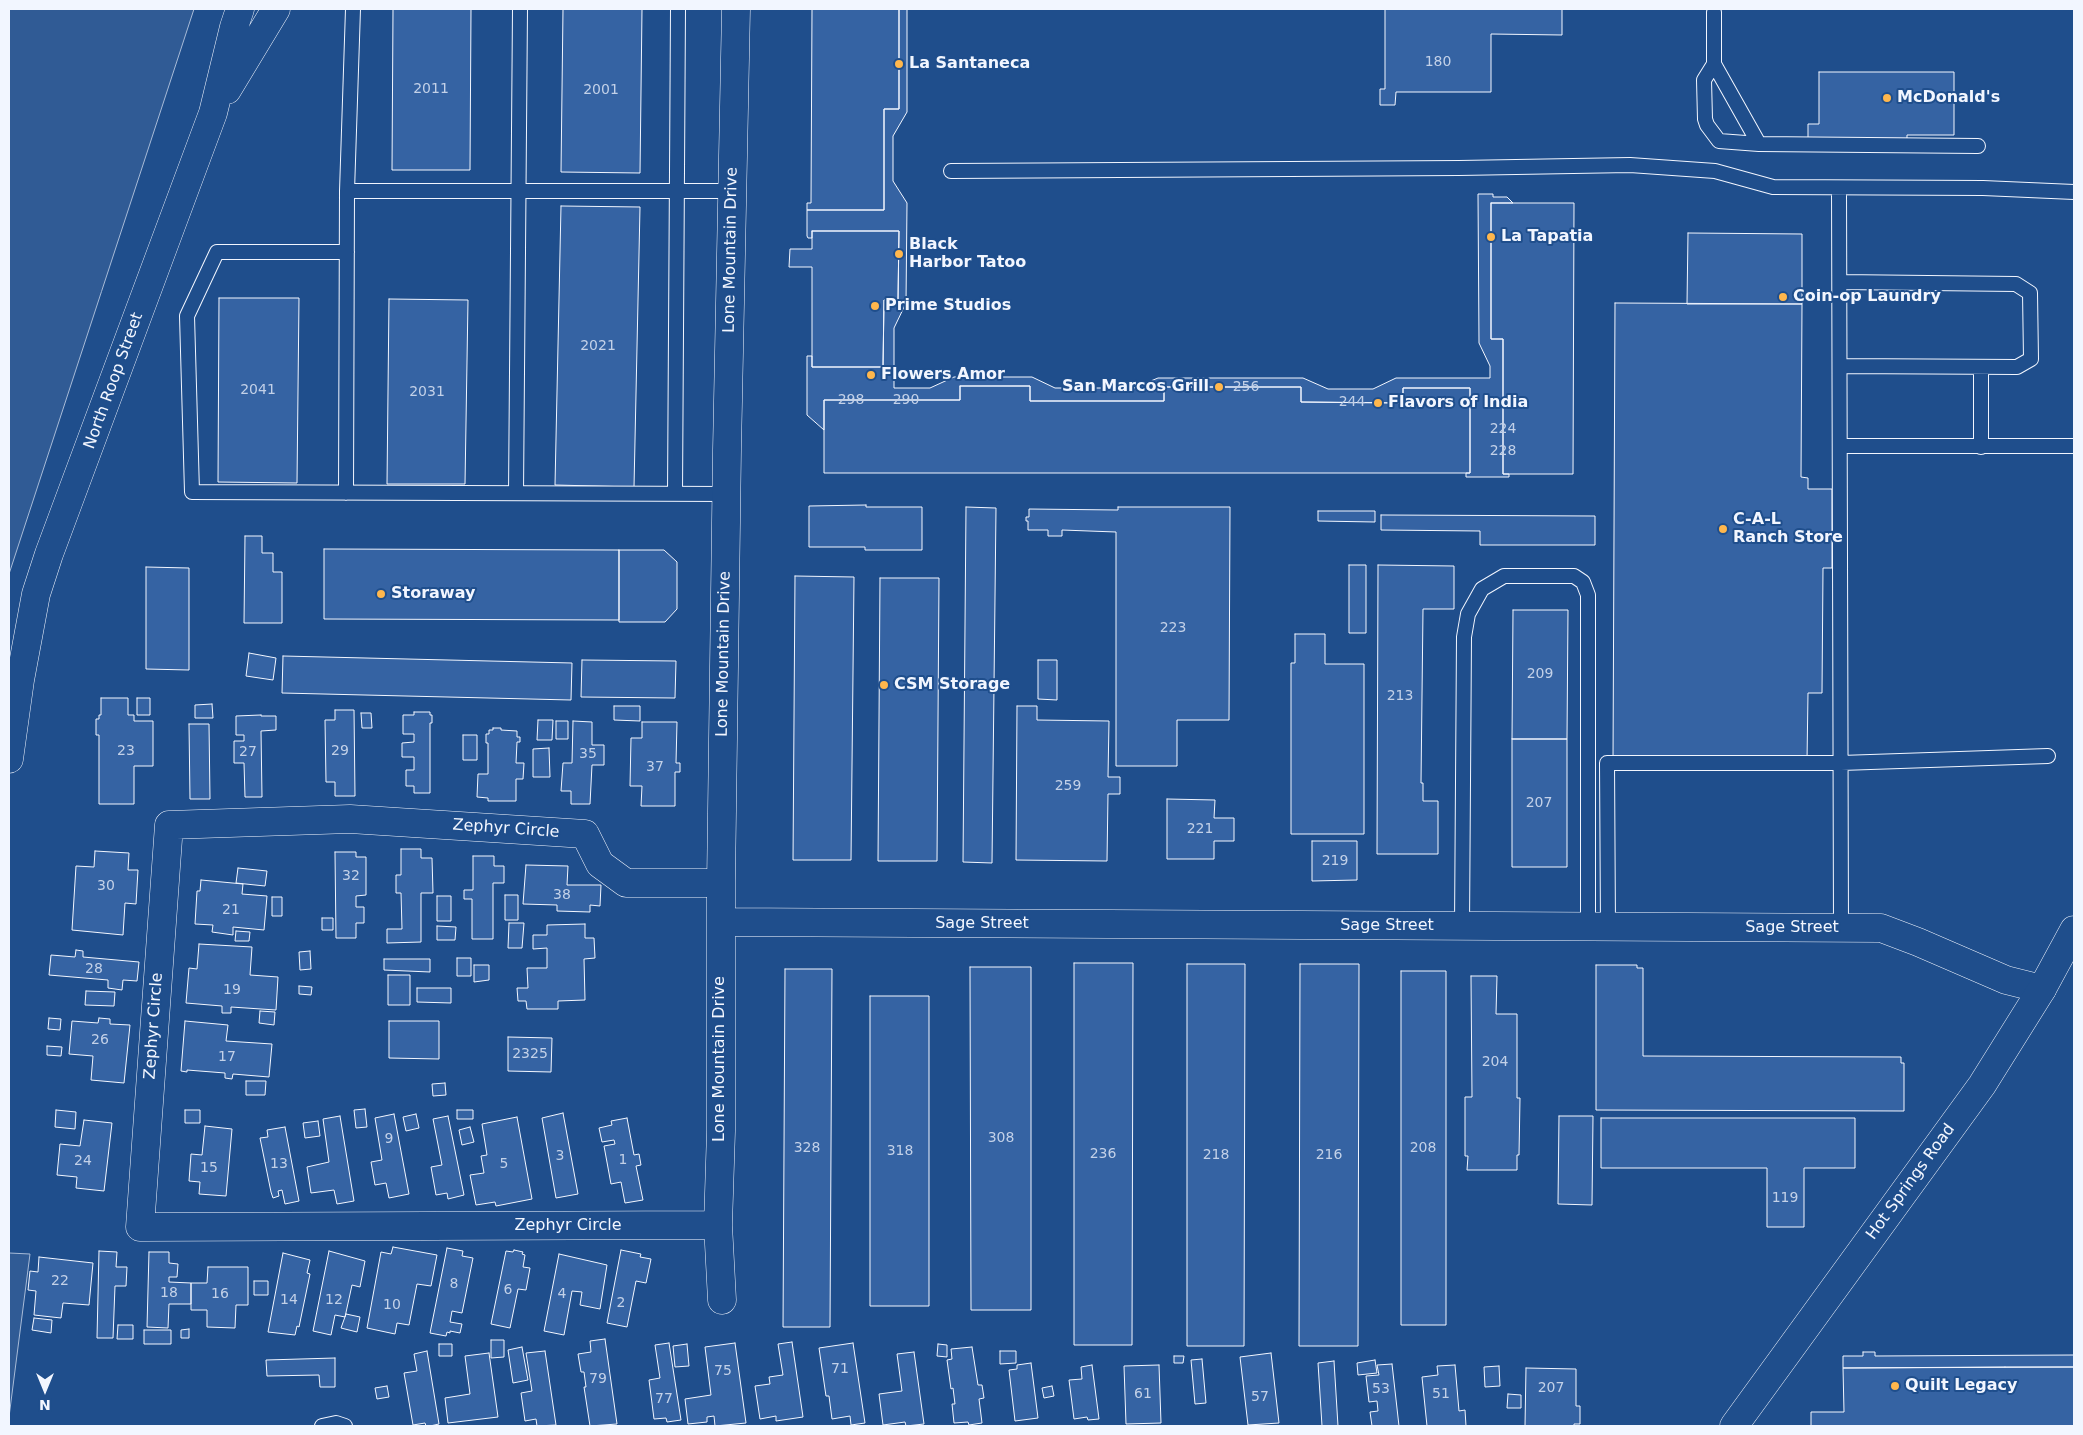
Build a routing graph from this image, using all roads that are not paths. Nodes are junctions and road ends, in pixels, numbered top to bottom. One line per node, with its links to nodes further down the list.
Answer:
1 (240, 9): 9 (street, North Roop Street)
2 (276, 9): 9 (street)
3 (353, 9): 16 (lane)
4 (520, 9): 14 (lane)
5 (678, 9): 15 (lane)
6 (736, 9): 17 (street, Lone Mountain Drive)
7 (1714, 12): 8 (lane)
8 (1714, 64): 10 (lane); 10 (lane)
9 (214, 113): 31 (street, North Roop Street)
10 (1759, 144): 11 (lane)
11 (1978, 146)
12 (951, 171): 13 (lane)
13 (1839, 188): 18 (lane); 20 (lane)
14 (519, 190): 15 (lane); 16 (lane); 27 (lane)
15 (676, 190): 17 (lane); 28 (lane)
16 (347, 191): 19 (lane)
17 (733, 191): 29 (street, Lone Mountain Drive)
18 (2074, 192)
19 (347, 252): 26 (lane); 26 (lane)
20 (1840, 282): 21 (lane); 22 (lane)
21 (1840, 366): 22 (lane); 23 (lane)
22 (1981, 367): 25 (lane)
23 (1841, 446): 25 (lane); 32 (lane)
24 (2074, 446): 25 (lane)
25 (1981, 447)
26 (346, 493): 27 (lane)
27 (516, 493): 28 (lane)
28 (675, 493): 29 (lane)
29 (726, 494): 33 (street, Lone Mountain Drive)
30 (2048, 756): 32 (lane)
31 (9, 759)
32 (1841, 763): 36 (lane); 37 (lane)
33 (721, 883): 34 (street, Lone Mountain Drive); 40 (street, Zephyr Circle)
34 (721, 922): 35 (street, Sage Street); 40 (street, Lone Mountain Drive)
35 (1462, 926): 36 (street, Sage Street); 36 (lane)
36 (1598, 927): 37 (street, Sage Street)
37 (1841, 928): 39 (street, Sage Street)
38 (2074, 930): 39 (street, Hot Springs Road)
39 (2042, 989): 44 (street, Hot Springs Road)
40 (718, 1225): 41 (street, Lone Mountain Drive)
41 (722, 1300)
42 (322, 1426): 43 (lane)
43 (345, 1426)
44 (1734, 1426)

